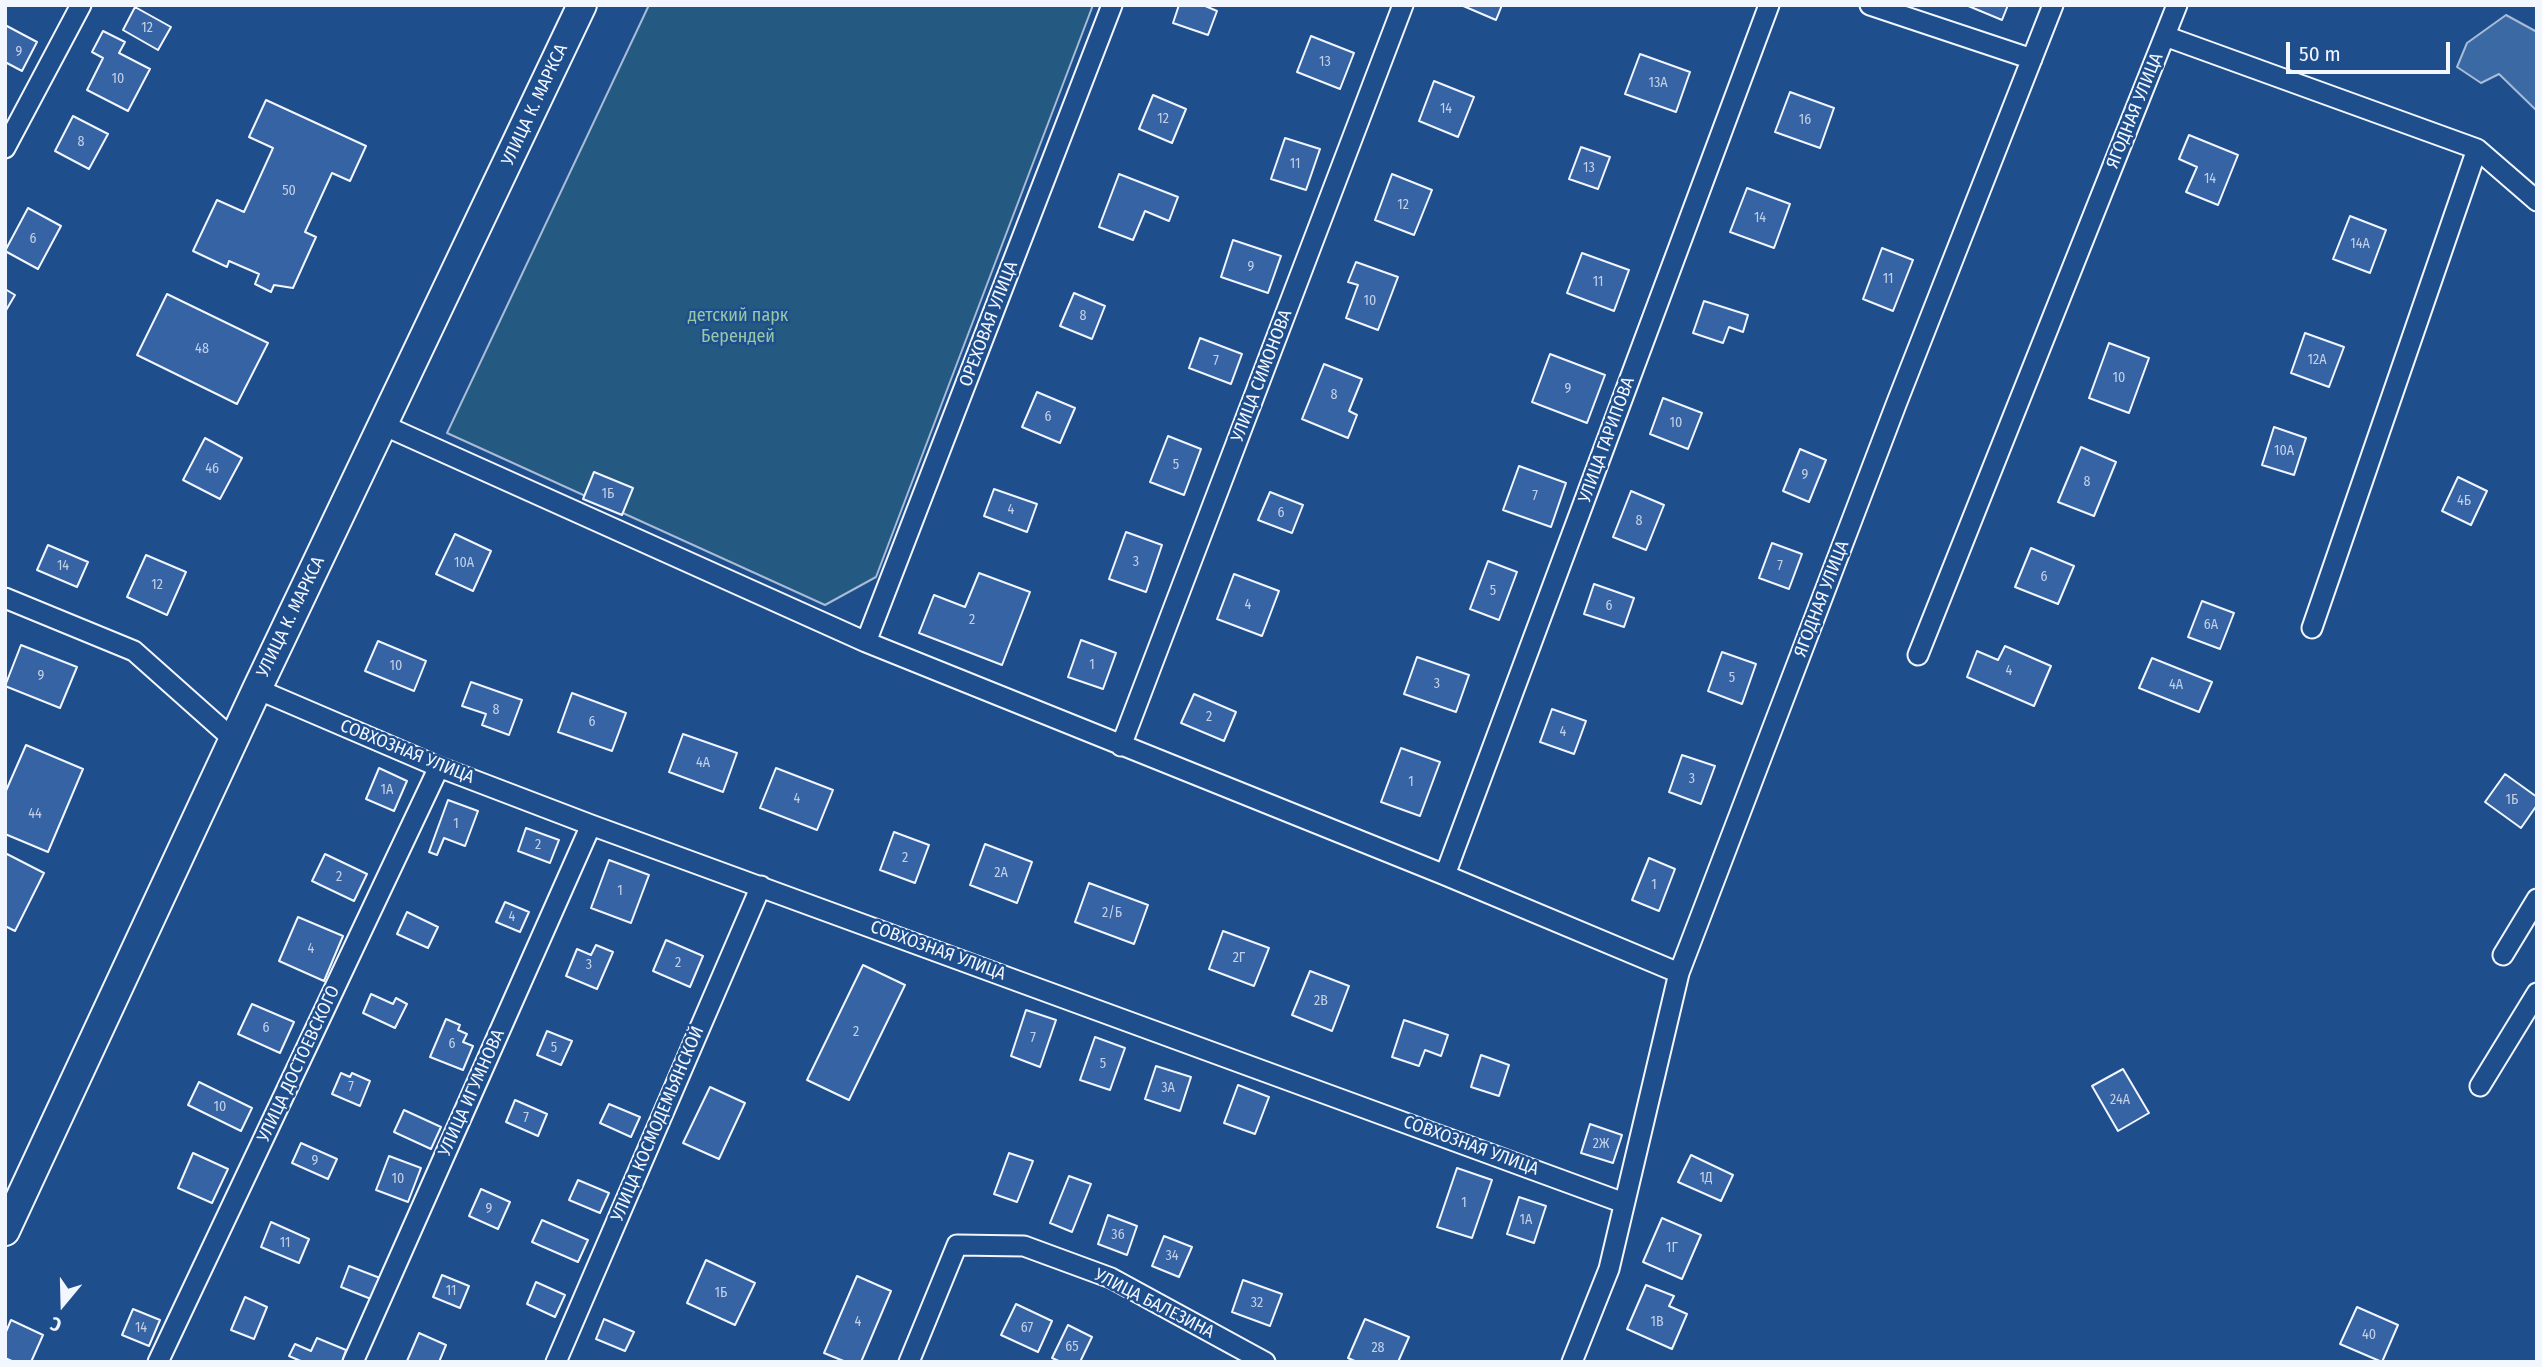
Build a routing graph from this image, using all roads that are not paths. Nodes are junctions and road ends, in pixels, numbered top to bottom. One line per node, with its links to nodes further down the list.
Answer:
1 (81, 5): 11 (street)
2 (582, 5): 14 (main road, УЛИЦА К. МАРКСА)
3 (1112, 5): 17 (street, ОРЕХОВАЯ УЛИЦА)
4 (1403, 5): 21 (street, УЛИЦА СИМОНОВА)
5 (1769, 5): 24 (street, УЛИЦА ГАРИПОВА)
6 (1870, 5): 10 (street)
7 (2053, 5): 10 (street, ЯГОДНАЯ УЛИЦА)
8 (2177, 5): 9 (street, ЯГОДНАЯ УЛИЦА)
9 (2165, 36): 12 (street); 18 (street, ЯГОДНАЯ УЛИЦА)
10 (2032, 59): 28 (street, ЯГОДНАЯ УЛИЦА)
11 (5, 148)
12 (2477, 149): 13 (street); 16 (street)
13 (2537, 201)
14 (383, 425): 17 (street); 19 (main road, УЛИЦА К. МАРКСА)
15 (5, 598): 20 (street)
16 (2312, 628)
17 (866, 642): 21 (street)
18 (1918, 655)
19 (257, 690): 20 (main road, УЛИЦА К. МАРКСА); 22 (street, СОВХОЗНАЯ УЛИЦА)
20 (234, 740): 32 (main road, УЛИЦА К. МАРКСА)
21 (1121, 746): 24 (street)
22 (439, 767): 23 (street, СОВХОЗНАЯ УЛИЦА); 33 (street, УЛИЦА ДОСТОЕВСКОГО)
23 (591, 824): 25 (street, СОВХОЗНАЯ УЛИЦА); 34 (street, УЛИЦА ИГУМНОВА)
24 (1445, 874): 28 (street)
25 (761, 886): 31 (street, СОВХОЗНАЯ УЛИЦА); 35 (street, УЛИЦА КОСМОДЕМЬЯНСКОЙ)
26 (2537, 899): 27 (street)
27 (2503, 956)
28 (1679, 973): 31 (street, ЯГОДНАЯ УЛИЦА)
29 (2537, 993): 30 (street)
30 (2480, 1086)
31 (1624, 1203): 38 (street, ЯГОДНАЯ УЛИЦА)
32 (5, 1231)
33 (158, 1362)
34 (353, 1362)
35 (556, 1362)
36 (909, 1362): 37 (street, УЛИЦА БАЛЕЗИНА)
37 (1265, 1362)
38 (1572, 1362)

